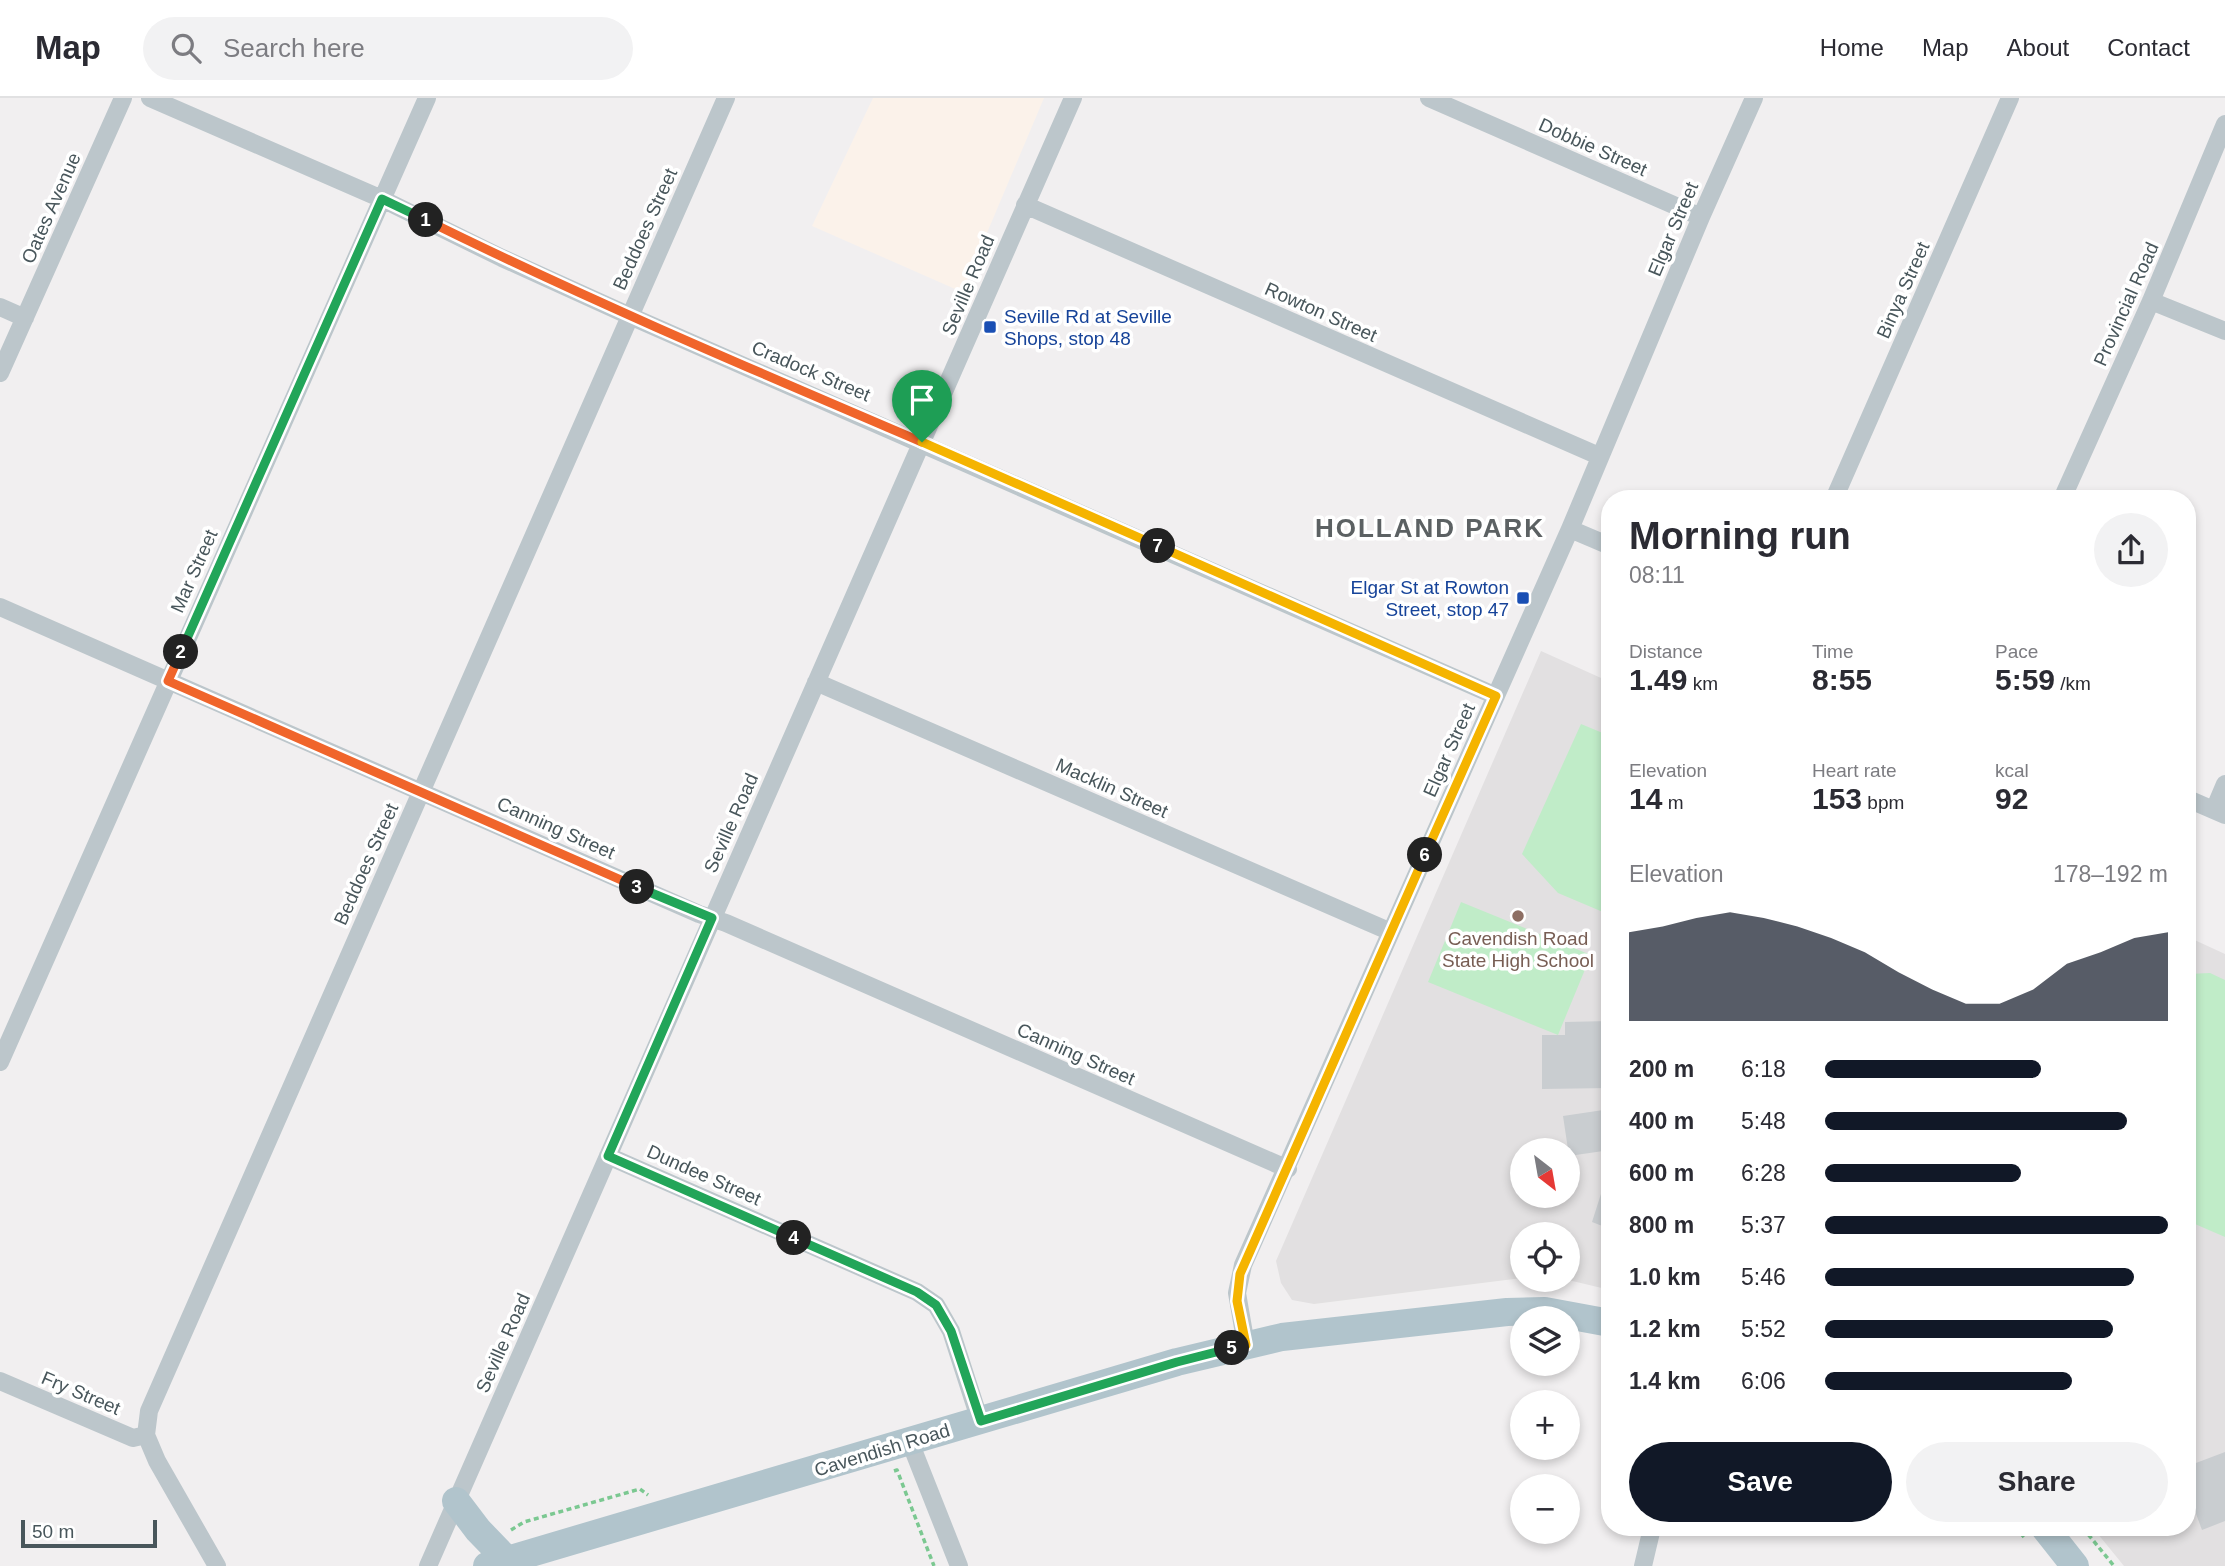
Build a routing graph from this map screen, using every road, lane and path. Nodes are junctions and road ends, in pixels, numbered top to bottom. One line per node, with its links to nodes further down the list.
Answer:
1 (123, 98): 16 (street, Oates Avenue)
2 (150, 98): 10 (street, Cradock Street)
3 (427, 98): 10 (street, Mar Street)
4 (726, 98): 15 (street, Beddoes Street)
5 (1073, 98): 11 (street, Seville Road)
6 (1429, 98): 12 (street, Dobbie Street)
7 (1754, 98): 12 (street, Elgar Street)
8 (2010, 98): 21 (street, Binya Street)
9 (2225, 124): 13 (street, Provincial Road)
10 (382, 199): 15 (street, Cradock Street); 26 (street, Mar Street)
11 (1025, 205): 19 (street, Seville Road); 20 (street, Rowton Street)
12 (1701, 217): 20 (street, Elgar Street)
13 (2151, 301): 17 (street); 22 (street, Provincial Road)
14 (0, 307): 16 (street)
15 (630, 316): 19 (street, Cradock Street); 30 (street, Beddoes Street)
16 (25, 318): 18 (street, Oates Avenue)
17 (2225, 331)
18 (0, 373)
19 (922, 442): 27 (street, Seville Road); 28 (street, Cradock Street)
20 (1599, 456): 23 (street, Elgar Street)
21 (1838, 490)
22 (2066, 490)
23 (1570, 529): 24 (street); 28 (street, Elgar Street)
24 (1601, 542)
25 (0, 607): 26 (street, Canning Street)
26 (168, 681): 30 (street, Canning Street); 35 (street, Mar Street)
27 (817, 682): 33 (street, Seville Road); 34 (street, Macklin Street)
28 (1496, 696): 34 (street, Elgar Street)
29 (2225, 784): 32 (street)
30 (421, 791): 33 (street, Canning Street); 42 (street, Beddoes Street)
31 (2196, 802): 32 (street)
32 (2219, 812)
33 (712, 918): 36 (street, Seville Road); 37 (street, Canning Street)
34 (1391, 932): 37 (street, Elgar Street)
35 (0, 1062)
36 (608, 1156): 41 (street, Dundee Street); 46 (street, Seville Road)
37 (1288, 1170): 39 (street, Elgar Street)
38 (1601, 1322): 39 (main road, Cavendish Road)
39 (1246, 1345): 41 (main road, Cavendish Road)
40 (0, 1381): 42 (street, Fry Street)
41 (981, 1421): 43 (main road, Cavendish Road)
42 (146, 1435): 52 (street)
43 (910, 1442): 51 (main road, Cavendish Road); 55 (street)
44 (884, 1474): 54 (path)
45 (660, 1491): 47 (path)
46 (456, 1501): 51 (main road); 53 (street, Seville Road)
47 (506, 1532)
48 (1650, 1536): 56 (street)
49 (2051, 1536): 57 (main road)
50 (2090, 1536): 58 (path)
51 (497, 1563)
52 (217, 1566)
53 (428, 1566)
54 (934, 1566)
55 (959, 1566)
56 (1643, 1566)
57 (2075, 1566)
58 (2114, 1566)

